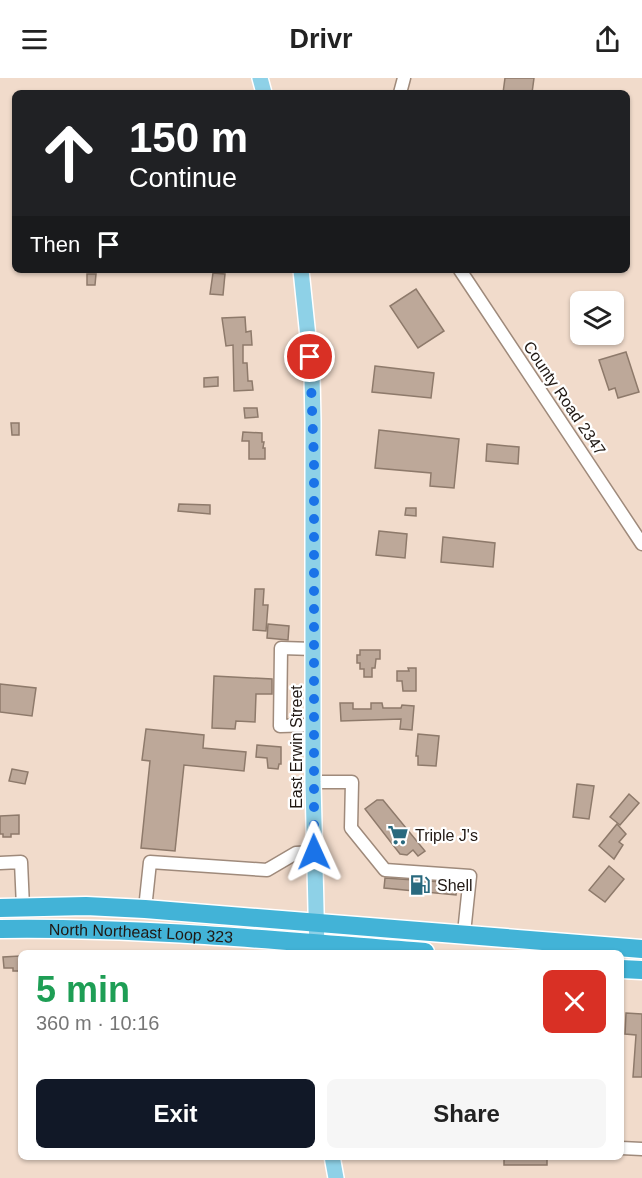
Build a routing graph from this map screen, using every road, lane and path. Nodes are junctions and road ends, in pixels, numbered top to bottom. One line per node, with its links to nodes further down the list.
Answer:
1 (301, 273): 4 (main road, East Erwin Street)
2 (462, 273): 3 (street, County Road 2347)
3 (642, 544)
4 (314, 649): 5 (main road, East Erwin Street); 5 (street)
5 (313, 725): 6 (main road, East Erwin Street)
6 (313, 782): 7 (main road, East Erwin Street); 14 (street)
7 (314, 852): 11 (street); 12 (main road, East Erwin Street)
8 (0, 863): 9 (street)
9 (23, 907): 10 (highway, North Northeast Loop 323); 11 (highway, North Northeast Loop 323)
10 (0, 908)
11 (145, 909): 12 (highway, North Northeast Loop 323)
12 (316, 922): 14 (highway, North Northeast Loop 323); 15 (main road, East Erwin Street)
13 (0, 929): 15 (highway, North Northeast Loop 323)
14 (464, 933): 16 (highway, North Northeast Loop 323)
15 (317, 948): 17 (highway, North Northeast Loop 323)
16 (642, 949)
17 (371, 950)
18 (624, 969): 19 (highway)
19 (642, 970)
20 (624, 1148): 21 (street)
21 (642, 1149)
22 (333, 1160): 23 (main road)
23 (336, 1178)

